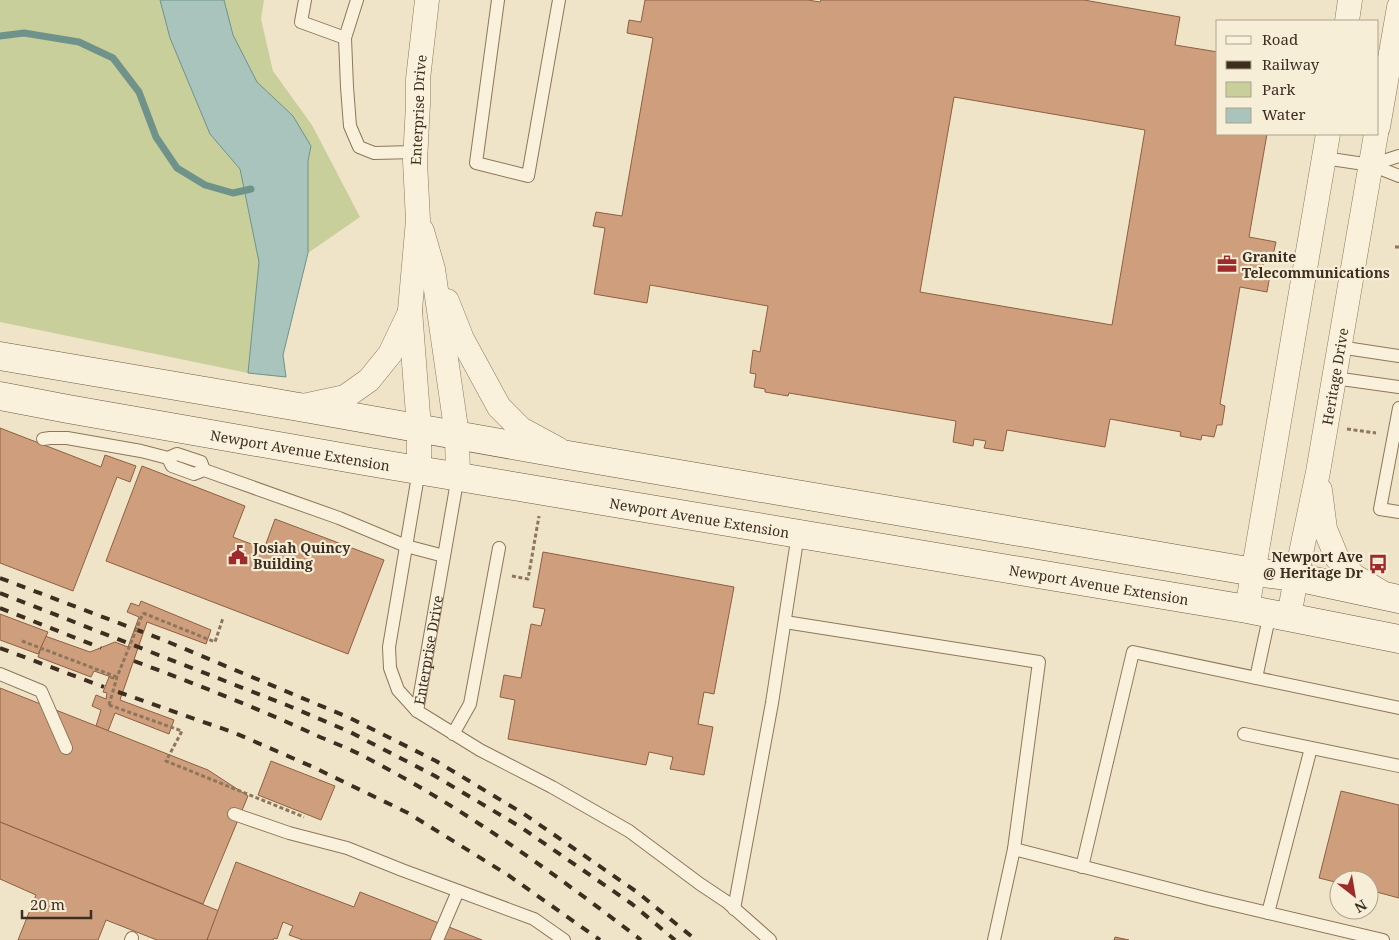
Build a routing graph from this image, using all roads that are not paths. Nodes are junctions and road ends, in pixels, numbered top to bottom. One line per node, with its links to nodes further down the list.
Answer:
1 (305, 0): 9 (lane)
2 (357, 0): 9 (lane)
3 (427, 0): 13 (street, Enterprise Drive)
4 (498, 0): 5 (lane)
5 (559, 0)
6 (1350, 0): 8 (street)
7 (1399, 7): 10 (street)
8 (1347, 20)
9 (345, 38): 13 (lane)
10 (1379, 121)
11 (1328, 135): 15 (street)
12 (1376, 135): 16 (street, Heritage Drive)
13 (415, 152): 18 (street, Enterprise Drive)
14 (1399, 156): 16 (lane)
15 (1324, 158): 16 (lane); 43 (street)
16 (1371, 165): 17 (lane); 21 (street, Heritage Drive)
17 (1399, 176)
18 (418, 220): 19 (street, Enterprise Drive); 20 (street, Enterprise Drive)
19 (433, 270): 32 (street, Enterprise Drive); 34 (street, Enterprise Drive)
20 (410, 310): 28 (street, Enterprise Drive); 31 (street, Enterprise Drive)
21 (1340, 347): 23 (lane); 24 (street, Heritage Drive)
22 (0, 356): 28 (main road)
23 (1399, 356)
24 (1334, 378): 25 (lane); 36 (street, Heritage Drive)
25 (1399, 387)
26 (0, 396): 30 (main road, Newport Avenue Extension)
27 (0, 405): 30 (main road)
28 (299, 407): 31 (main road)
29 (1399, 408): 38 (lane)
30 (68, 409): 35 (main road, Newport Avenue Extension)
31 (419, 428): 32 (main road); 35 (street, Enterprise Drive)
32 (457, 435): 34 (main road); 37 (street, Enterprise Drive)
33 (43, 439): 40 (lane)
34 (568, 455): 43 (main road)
35 (419, 470): 37 (main road, Newport Avenue Extension); 40 (lane, Enterprise Drive)
36 (1318, 472): 44 (street, Heritage Drive); 45 (street)
37 (458, 476): 39 (main road, Newport Avenue Extension); 42 (lane, Enterprise Drive)
38 (1399, 512)
39 (798, 534): 46 (main road, Newport Avenue Extension); 47 (lane)
40 (406, 546): 42 (lane); 52 (lane, Enterprise Drive)
41 (499, 548): 53 (lane)
42 (444, 556): 52 (lane, Enterprise Drive)
43 (1254, 572): 44 (main road); 46 (street)
44 (1296, 577): 45 (main road); 46 (street, Heritage Drive)
45 (1394, 598)
46 (1269, 613): 48 (main road, Newport Avenue Extension); 50 (lane)
47 (785, 622): 59 (lane); 62 (lane)
48 (1399, 639)
49 (0, 674): 55 (lane)
50 (1256, 678): 51 (lane); 60 (lane)
51 (1399, 708)
52 (417, 710): 53 (lane)
53 (453, 734): 62 (lane)
54 (1244, 734): 56 (lane)
55 (66, 748)
56 (1311, 748): 57 (lane); 63 (lane)
57 (1399, 766)
58 (234, 814): 61 (lane)
59 (1014, 849): 60 (lane); 67 (lane)
60 (1082, 867): 63 (lane)
61 (458, 891): 64 (lane); 65 (lane)
62 (734, 909): 66 (lane)
63 (1268, 913): 68 (lane)
64 (437, 940)
65 (564, 940)
66 (770, 940)
67 (994, 940)
68 (1383, 940)

